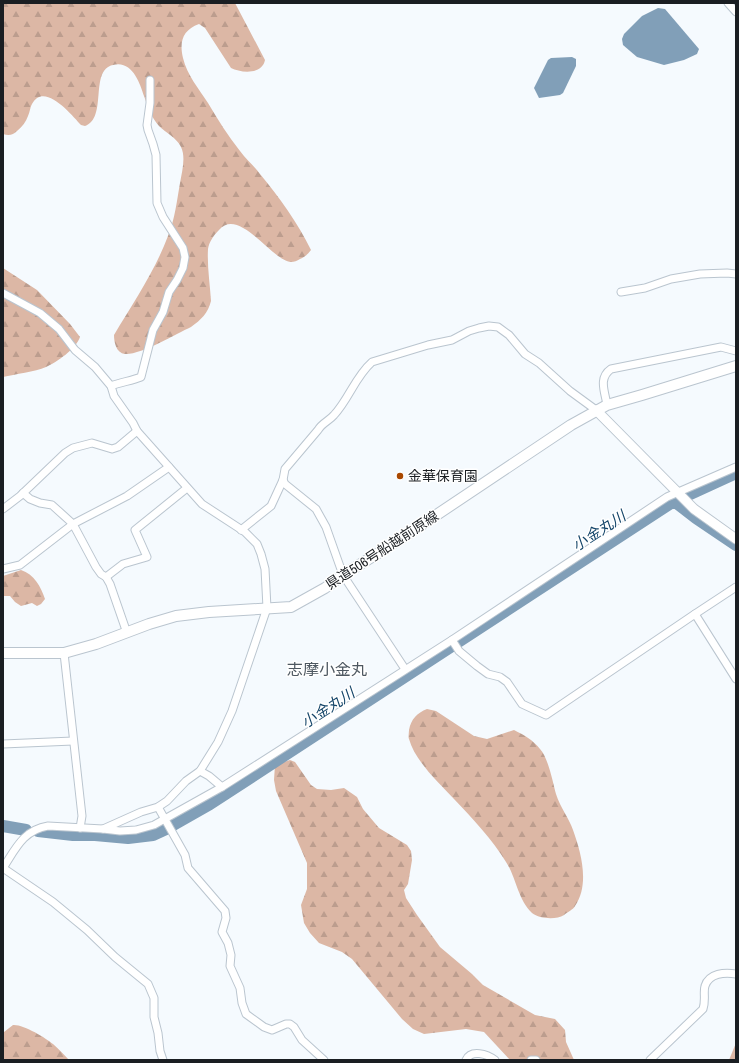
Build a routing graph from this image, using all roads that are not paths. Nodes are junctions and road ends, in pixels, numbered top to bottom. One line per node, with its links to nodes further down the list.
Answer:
1 (728, 3): 2 (street)
2 (736, 12)
3 (150, 80): 9 (street)
4 (736, 274): 5 (street)
5 (621, 292)
6 (3, 293): 9 (street)
7 (736, 351): 10 (street)
8 (736, 366): 10 (main road, 県道506号船越前原線)
9 (111, 386): 12 (street)
10 (608, 405): 11 (main road, 県道506号船越前原線)
11 (596, 410): 15 (street); 18 (street); 24 (main road, 県道506号船越前原線)
12 (137, 431): 13 (street); 17 (street)
13 (169, 467): 16 (street); 20 (street)
14 (736, 467): 18 (street)
15 (282, 480): 21 (street); 24 (street)
16 (187, 488): 21 (street); 25 (street)
17 (23, 493): 19 (street); 20 (street)
18 (678, 493): 22 (street); 30 (street)
19 (3, 510)
20 (73, 524): 23 (street); 25 (street)
21 (241, 530): 27 (street)
22 (736, 539)
23 (3, 569)
24 (343, 574): 27 (main road, 県道506号船越前原線); 33 (street)
25 (106, 577): 29 (street)
26 (736, 587): 28 (street)
27 (267, 608): 29 (main road, 県道506号船越前原線); 37 (street)
28 (696, 614): 30 (street); 34 (street)
29 (127, 633): 32 (main road, 県道506号船越前原線)
30 (452, 640): 33 (street)
31 (3, 653): 32 (main road, 県道506号船越前原線)
32 (64, 653): 35 (street)
33 (405, 669): 38 (street)
34 (736, 680)
35 (73, 741): 36 (street); 41 (street)
36 (3, 744)
37 (200, 771): 38 (street); 39 (street)
38 (222, 787): 40 (street)
39 (158, 807): 40 (street); 42 (street)
40 (165, 819): 42 (street); 46 (street)
41 (80, 828): 42 (street); 43 (street)
42 (103, 829)
43 (3, 868): 45 (street)
44 (736, 974): 51 (street)
45 (163, 1060)
46 (324, 1060)
47 (466, 1060): 48 (street)
48 (495, 1060)
49 (531, 1060): 50 (street)
50 (536, 1060)
51 (650, 1060)

